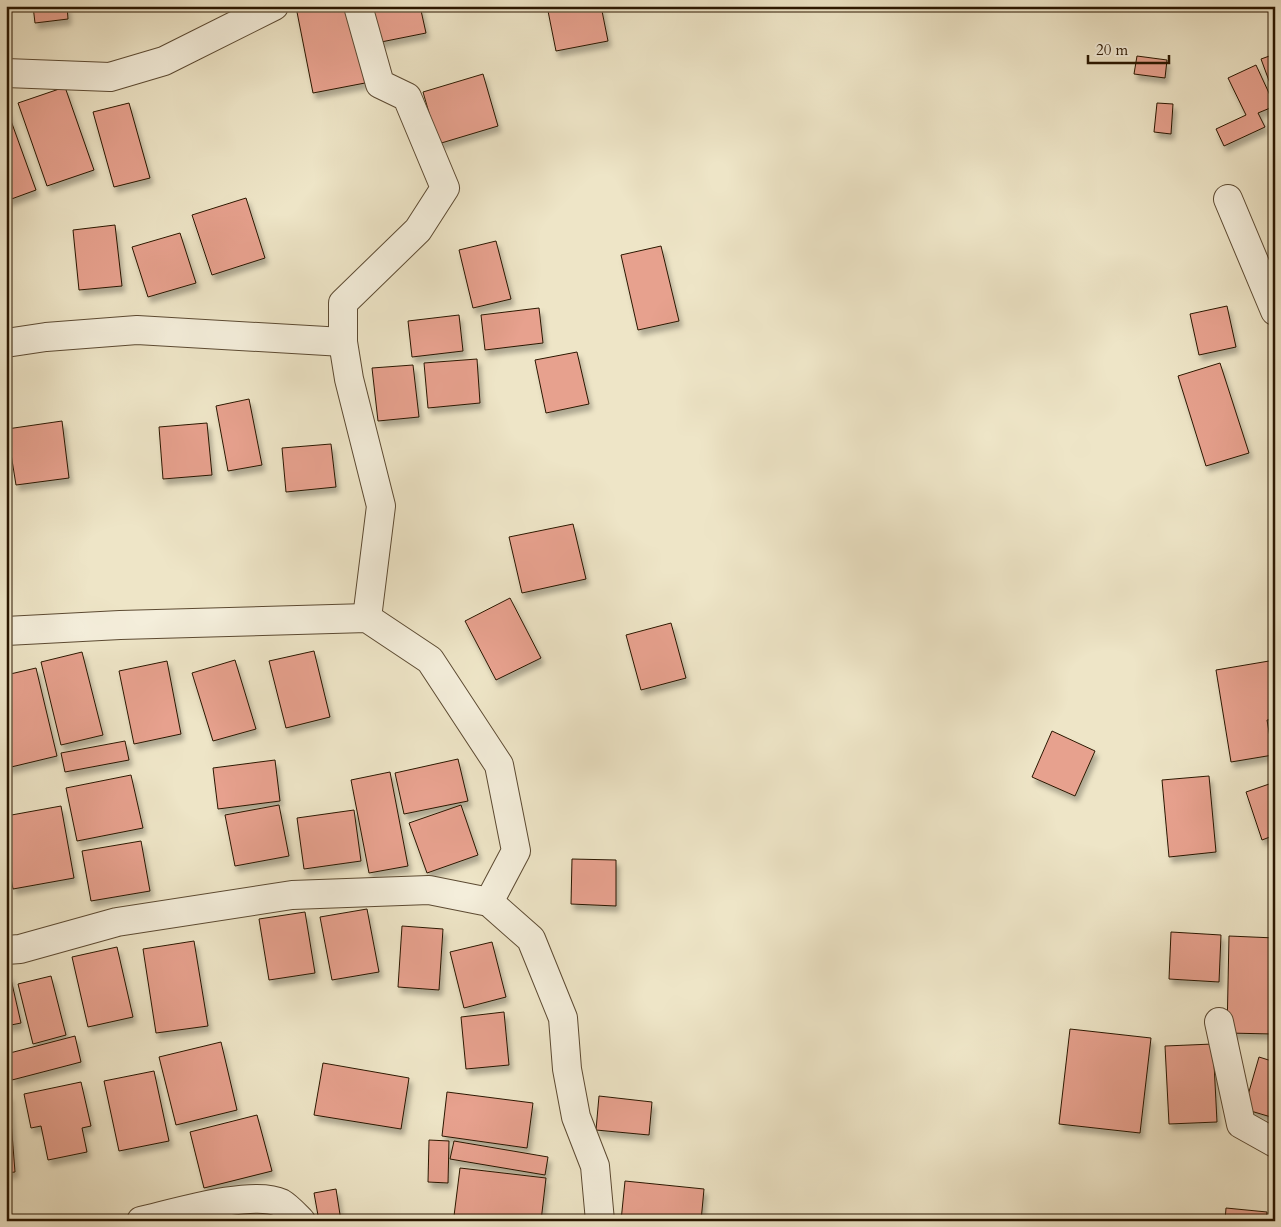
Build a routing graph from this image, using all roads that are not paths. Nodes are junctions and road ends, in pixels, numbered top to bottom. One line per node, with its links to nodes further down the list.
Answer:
1 (274, 6): 3 (street)
2 (358, 6): 7 (street)
3 (238, 14): 4 (street)
4 (6, 73)
5 (1228, 199): 6 (street)
6 (1275, 311)
7 (343, 342): 8 (street); 9 (street)
8 (6, 343)
9 (368, 618): 10 (street); 11 (street)
10 (6, 631)
11 (488, 902): 12 (street); 17 (street)
12 (6, 950)
13 (1219, 1022): 14 (street)
14 (1275, 1143)
15 (141, 1221): 16 (street)
16 (301, 1221)
17 (600, 1221)

